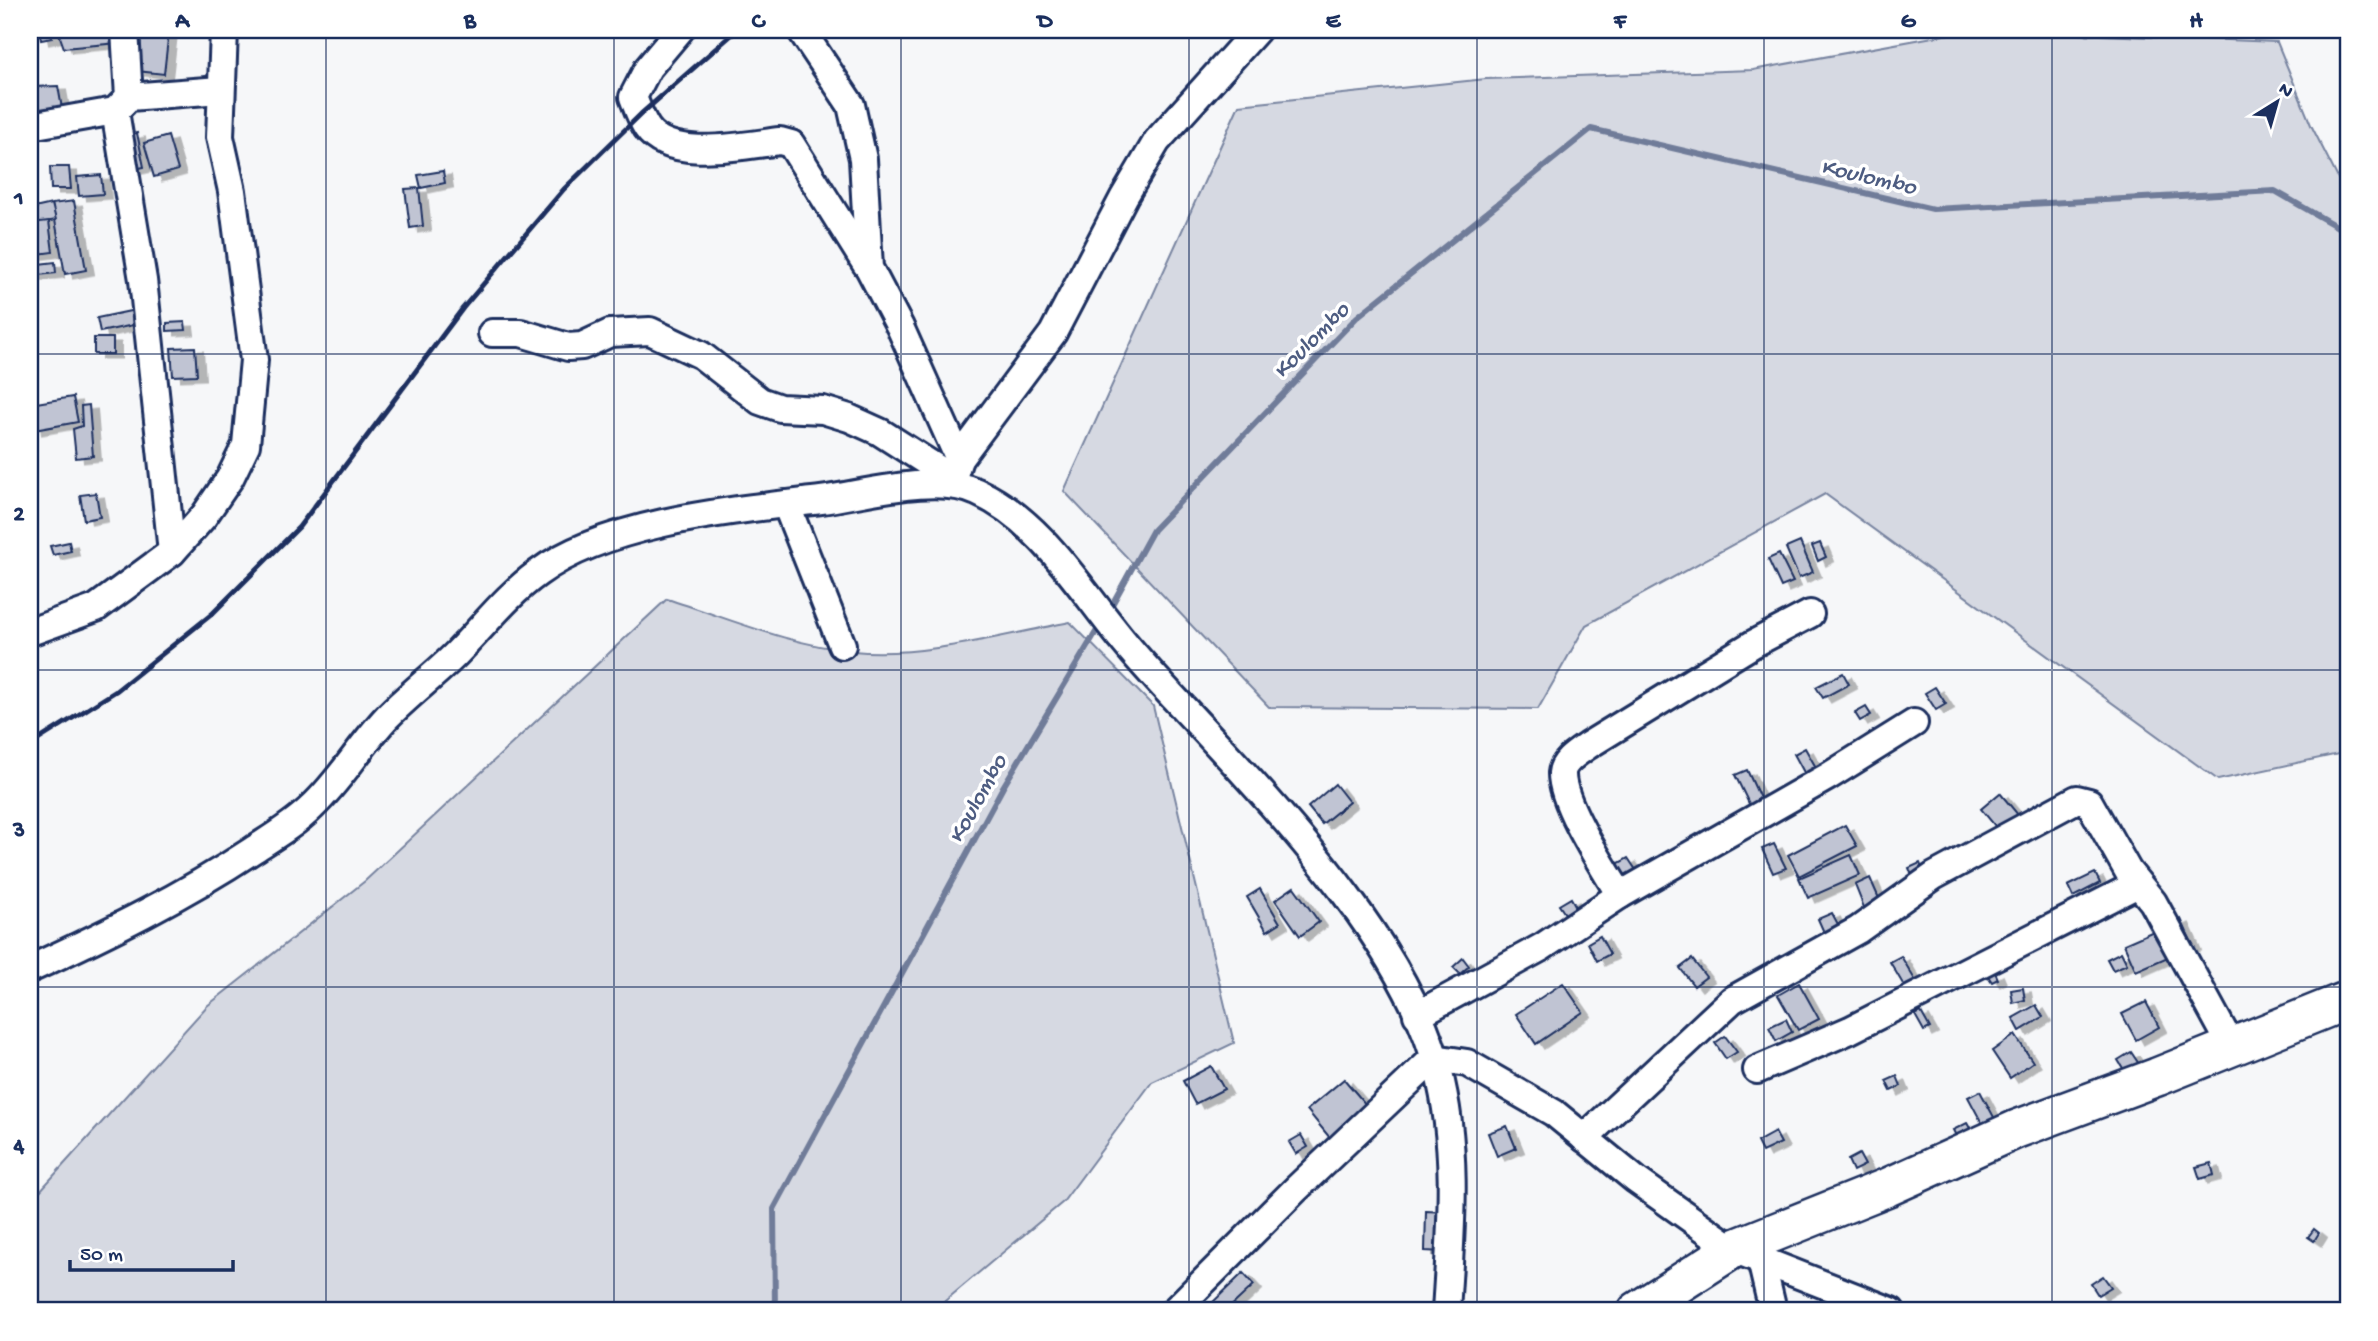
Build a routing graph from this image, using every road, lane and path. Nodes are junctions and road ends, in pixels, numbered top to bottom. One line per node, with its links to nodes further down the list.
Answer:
1 (125, 30): 7 (street)
2 (224, 30): 6 (street)
3 (680, 30): 9 (street)
4 (801, 30): 9 (street)
5 (1257, 30): 11 (street)
6 (220, 90): 7 (street); 13 (street)
7 (122, 104): 8 (street); 13 (street)
8 (30, 126)
9 (869, 268): 11 (street)
10 (492, 333): 11 (street)
11 (954, 474): 12 (street); 22 (street)
12 (786, 504): 16 (street); 20 (street)
13 (172, 552): 15 (street)
14 (1810, 614): 19 (street)
15 (31, 624)
16 (842, 645)
17 (1914, 723): 19 (street)
18 (2138, 884): 23 (street); 25 (street); 26 (street)
19 (1620, 895): 22 (street)
20 (30, 969)
21 (2348, 1000): 23 (street)
22 (1417, 1015): 24 (street)
23 (2232, 1047): 27 (street)
24 (1434, 1058): 26 (street); 28 (street); 29 (street)
25 (1757, 1070)
26 (1584, 1138): 27 (street)
27 (1747, 1255): 30 (street); 31 (street); 32 (street)
28 (1174, 1311)
29 (1446, 1311)
30 (1637, 1311)
31 (1773, 1311)
32 (1891, 1311)

